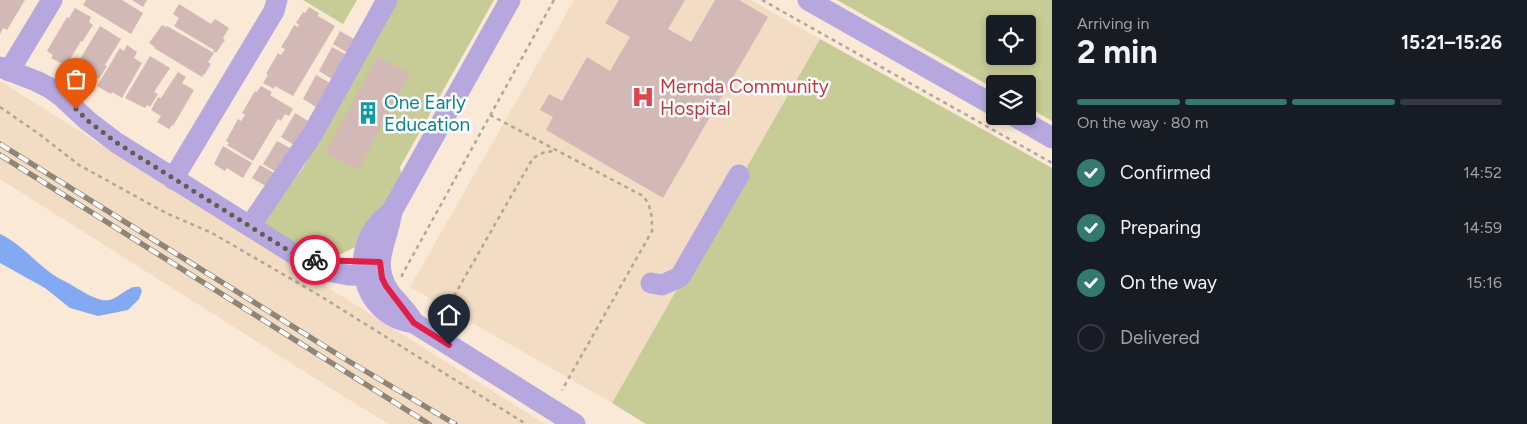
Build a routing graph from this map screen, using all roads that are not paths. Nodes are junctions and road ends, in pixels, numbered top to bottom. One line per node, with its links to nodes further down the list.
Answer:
1 (52, 0): 6 (street)
2 (277, 0): 11 (street)
3 (387, 0): 12 (street)
4 (510, 0): 13 (street)
5 (808, 0): 7 (street)
6 (5, 69): 11 (street)
7 (986, 101)
8 (1030, 125): 9 (street)
9 (1052, 138)
10 (739, 175): 14 (street)
11 (173, 179): 12 (street)
12 (250, 226): 13 (street)
13 (372, 268): 15 (street)
14 (651, 283)
15 (575, 424)

